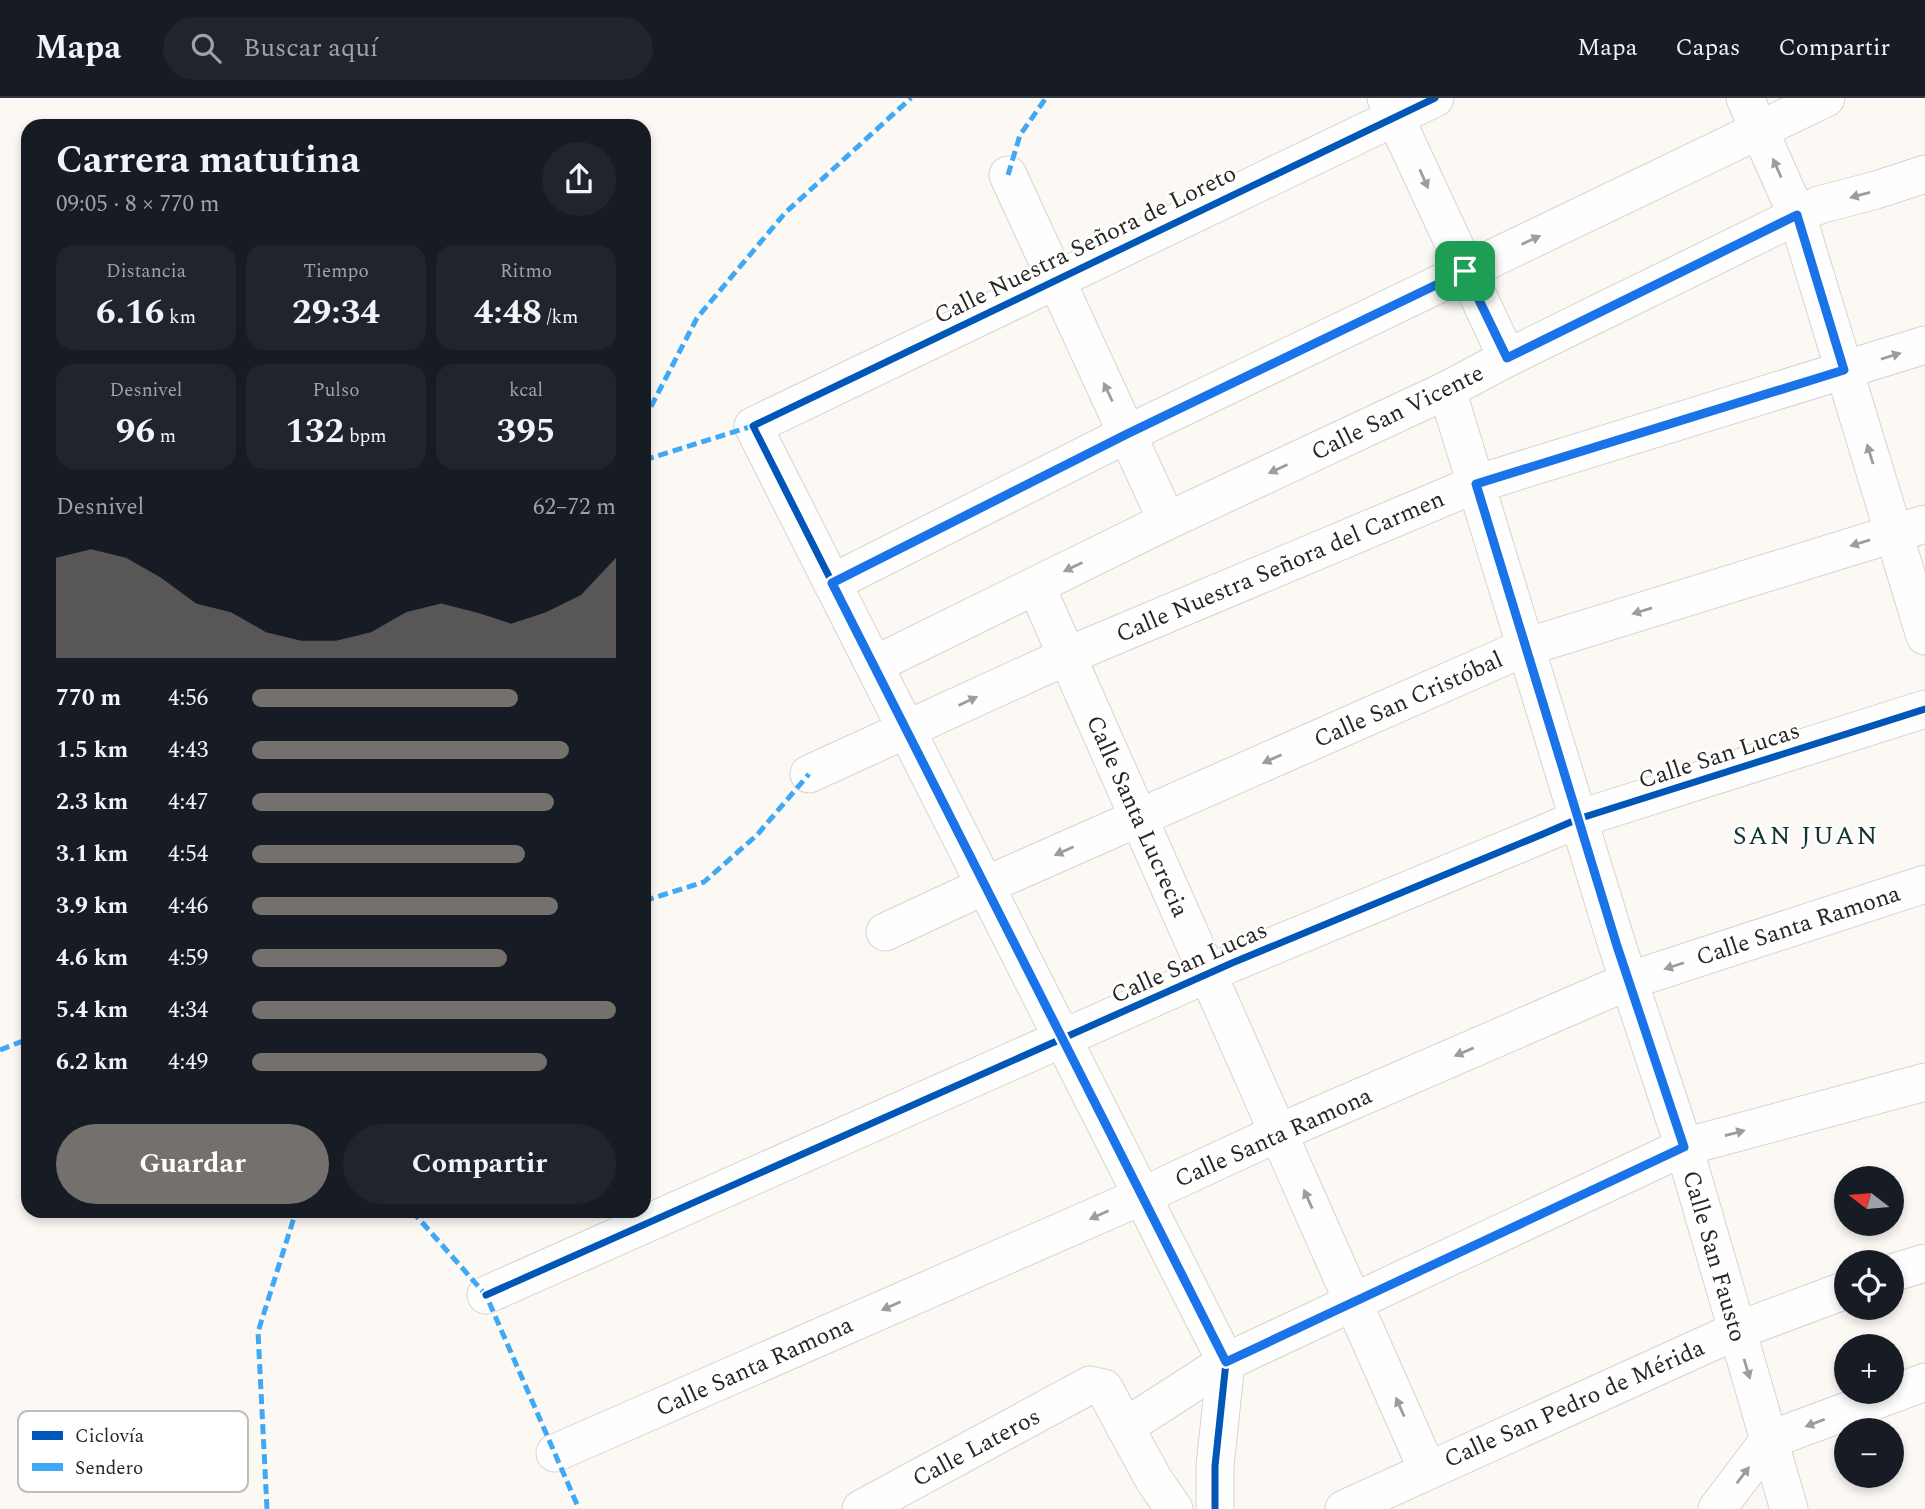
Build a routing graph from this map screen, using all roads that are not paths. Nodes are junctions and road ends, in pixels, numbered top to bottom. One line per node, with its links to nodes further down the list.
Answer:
1 (1435, 98): 4 (street, Calle Nuestra Señora de Loreto)
2 (1745, 98): 5 (street)
3 (1826, 98): 5 (street)
4 (1391, 107): 9 (street, one-way to 9); 10 (street, Calle Nuestra Señora de Loreto)
5 (1760, 130): 8 (street, one-way to 5); 9 (street, one-way to 5)
6 (1925, 174): 8 (street, Calle San Vicente, one-way to 8)
7 (1008, 176): 10 (street)
8 (1797, 215): 12 (street, Calle San Vicente); 13 (street)
9 (1465, 271): 12 (street); 15 (street)
10 (1056, 280): 15 (street, one-way to 10); 19 (street, Calle Nuestra Señora de Loreto)
11 (1925, 345): 13 (street, Calle Nuestra Señora del Carmen, one-way to 11)
12 (1507, 358): 14 (street, Calle San Vicente)
13 (1844, 370): 16 (street, Calle Nuestra Señora del Carmen); 18 (street, one-way to 13)
14 (1447, 390): 16 (street, Calle San Fausto); 17 (street, Calle San Vicente, one-way to 17)
15 (1127, 434): 17 (street); 19 (street)
16 (1476, 484): 22 (street, Calle San Fausto); 23 (street, Calle Nuestra Señora del Carmen)
17 (1167, 521): 20 (street, Calle San Vicente, one-way to 20)
18 (1910, 528): 21 (street); 22 (street, Calle San Cristóbal, one-way to 22)
19 (832, 583): 24 (street)
20 (1036, 586): 23 (street, Calle Santa Lucrecia); 24 (street, Calle San Vicente)
21 (1925, 636)
22 (1526, 647): 28 (street, Calle San Cristóbal, one-way to 28); 29 (street, Calle San Fausto)
23 (1067, 656): 26 (street, Calle Nuestra Señora del Carmen, one-way to 23); 28 (street, Calle Santa Lucrecia)
24 (874, 665): 26 (street)
25 (1925, 709): 29 (street, Calle San Lucas)
26 (906, 730): 27 (street, Calle Nuestra Señora del Carmen); 31 (street)
27 (809, 774)
28 (1139, 818): 31 (street, Calle San Cristóbal, one-way to 31); 33 (street, Calle Santa Lucrecia)
29 (1578, 819): 33 (street, Calle San Lucas); 34 (street, Calle San Fausto)
30 (1925, 884): 34 (street, Calle Santa Ramona, one-way to 34)
31 (984, 886): 32 (street, Calle San Cristóbal); 35 (street)
32 (885, 932)
33 (1208, 974): 35 (street, Calle San Lucas); 37 (street, Calle Santa Lucrecia)
34 (1630, 980): 37 (street, Calle Santa Ramona, one-way to 37); 38 (street, Calle San Fausto)
35 (1063, 1039): 39 (street); 42 (street, Calle San Lucas)
36 (1925, 1082): 38 (street, one-way to 36)
37 (1278, 1133): 39 (street, Calle Santa Ramona); 44 (street, Calle Santa Lucrecia, one-way to 37)
38 (1684, 1147): 44 (street); 45 (street, Calle San Fausto)
39 (1142, 1196): 46 (street); 50 (street, Calle Santa Ramona, one-way to 50)
40 (1925, 1263): 41 (street)
41 (1904, 1269)
42 (486, 1294)
43 (1834, 1294): 45 (street, Calle San Pedro de Mérida)
44 (1353, 1301): 46 (street); 51 (street, Calle Santa Lucrecia, one-way to 44)
45 (1735, 1331): 49 (street, Calle San Fausto, one-way to 49); 51 (street, Calle San Pedro de Mérida)
46 (1226, 1362): 48 (street); 54 (street)
47 (1925, 1382): 49 (street, one-way to 49)
48 (1125, 1427): 52 (street, Calle Lateros); 53 (street)
49 (1769, 1440): 56 (street, one-way to 49); 57 (street, Calle San Fausto)
50 (555, 1453)
51 (1427, 1469): 55 (street, Calle San Pedro de Mérida)
52 (861, 1509)
53 (1174, 1509)
54 (1215, 1509)
55 (1344, 1509)
56 (1717, 1509)
57 (1789, 1509)

